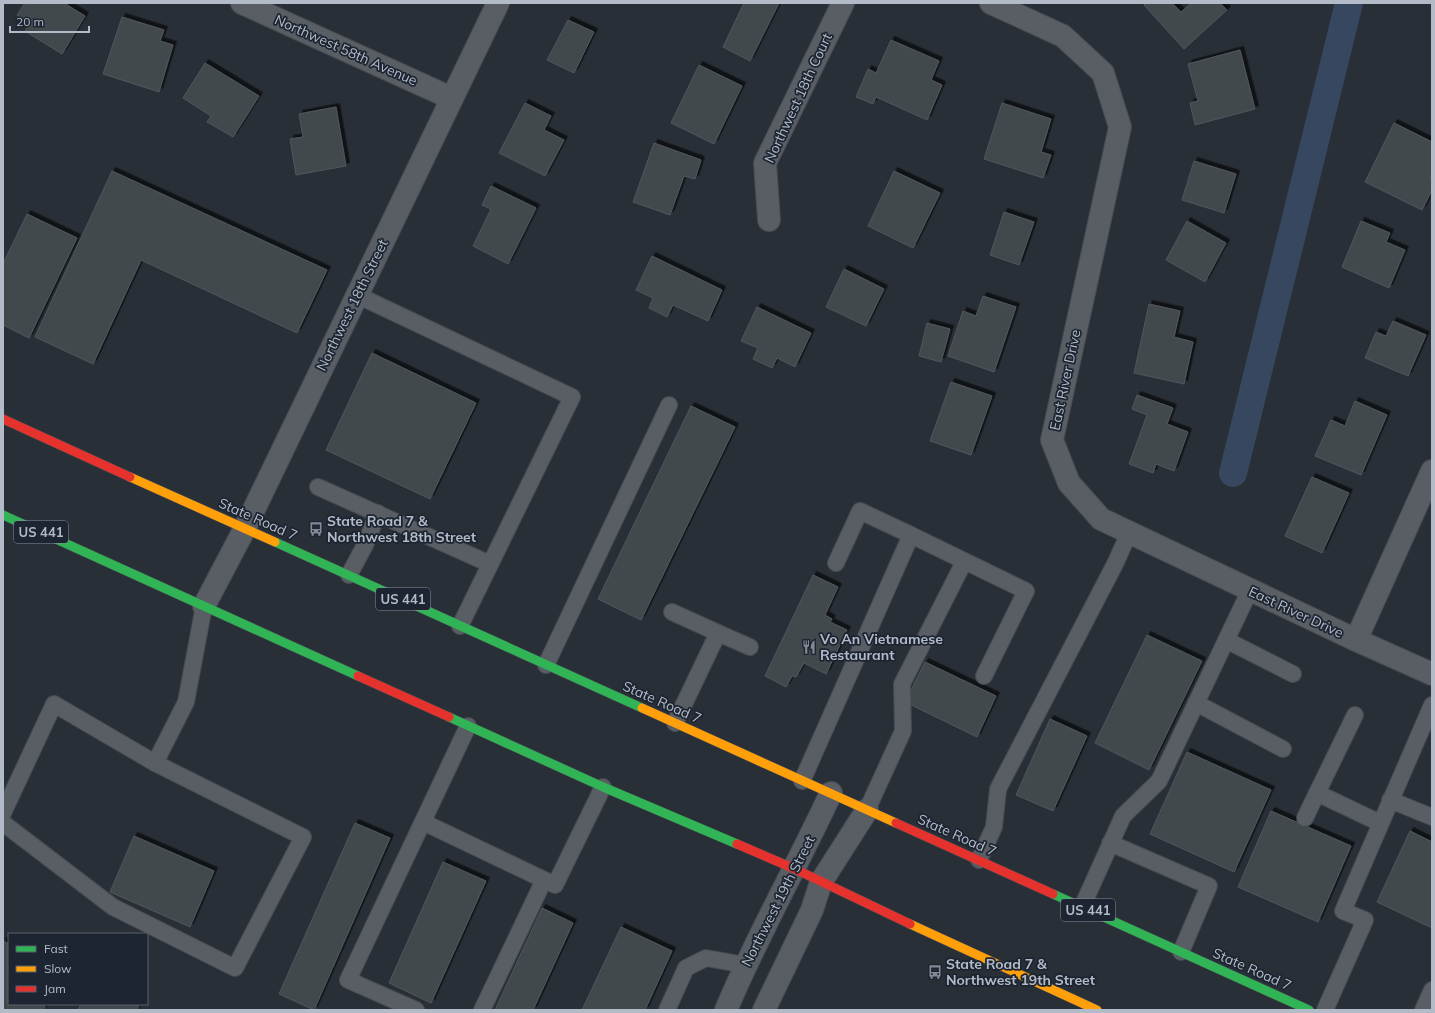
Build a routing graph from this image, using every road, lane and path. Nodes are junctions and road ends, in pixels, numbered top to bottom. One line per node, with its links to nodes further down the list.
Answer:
1 (242, 3): 5 (street, Northwest 58th Avenue)
2 (498, 3): 5 (street, Northwest 18th Street)
3 (843, 3): 6 (street, Northwest 18th Court)
4 (992, 3): 15 (street, East River Drive)
5 (451, 98): 7 (street, Northwest 18th Street)
6 (769, 220)
7 (357, 295): 14 (street, Northwest 18th Street); 19 (lane)
8 (669, 405): 29 (lane)
9 (3, 419): 14 (main road, State Road 7 / US 441)
10 (1432, 472): 27 (street)
11 (318, 487): 12 (lane)
12 (378, 513): 19 (lane); 20 (lane)
13 (3, 515): 22 (main road, US 441)
14 (245, 528): 20 (main road, State Road 7 / US 441); 22 (street, Northwest 18th Street)
15 (1129, 533): 21 (street, East River Drive); 53 (lane)
16 (911, 536): 17 (lane); 18 (lane); 40 (lane)
17 (964, 562): 32 (lane); 45 (lane)
18 (836, 563)
19 (490, 564): 24 (lane)
20 (349, 575): 24 (main road, State Road 7 / US 441)
21 (1250, 590): 26 (lane); 27 (street, East River Drive)
22 (204, 606): 37 (main road, US 441); 39 (lane)
23 (672, 612): 25 (lane)
24 (460, 626): 29 (main road, State Road 7 / US 441)
25 (718, 633): 28 (lane); 36 (lane)
26 (1226, 640): 30 (lane); 33 (lane)
27 (1356, 640): 31 (street, East River Drive)
28 (750, 647)
29 (546, 665): 36 (main road, State Road 7 / US 441)
30 (1293, 674)
31 (1432, 674)
32 (984, 676)
33 (1196, 703): 38 (lane); 52 (lane)
34 (1432, 705): 44 (lane)
35 (1355, 715): 43 (lane)
36 (675, 723): 40 (main road, State Road 7 / US 441)
37 (468, 726): 41 (main road, US 441); 49 (lane)
38 (1282, 748)
39 (155, 763): 46 (lane); 51 (lane)
40 (802, 780): 42 (main road, State Road 7 / US 441)
41 (603, 787): 54 (main road, US 441); 55 (lane)
42 (831, 793): 45 (main road, State Road 7 / US 441); 54 (street, Northwest 19th Street)
43 (1317, 793): 48 (lane); 50 (lane)
44 (1390, 800): 47 (lane); 50 (lane)
45 (867, 810): 53 (main road, State Road 7 / US 441); 56 (street)
46 (3, 813)
47 (1432, 817)
48 (1305, 818)
49 (423, 822): 55 (lane); 62 (lane)
50 (1380, 823): 69 (lane)
51 (3, 824)
52 (1110, 843): 57 (lane); 58 (lane)
53 (979, 860): 57 (main road, State Road 7 / US 441)
54 (795, 869): 56 (main road, US 441); 59 (street, Northwest 19th Street)
55 (544, 880): 63 (lane)
56 (821, 882): 61 (main road, US 441); 66 (street)
57 (1082, 907): 58 (main road, State Road 7 / US 441)
58 (1181, 952): 68 (main road, State Road 7 / US 441)
59 (745, 965): 64 (lane); 65 (street, Northwest 19th Street)
60 (1432, 990): 70 (lane)
61 (1066, 1002): 67 (main road, US 441)
62 (416, 1010)
63 (482, 1010)
64 (667, 1010)
65 (726, 1010)
66 (764, 1010)
67 (1097, 1010)
68 (1309, 1010)
69 (1325, 1010)
70 (1422, 1010)

